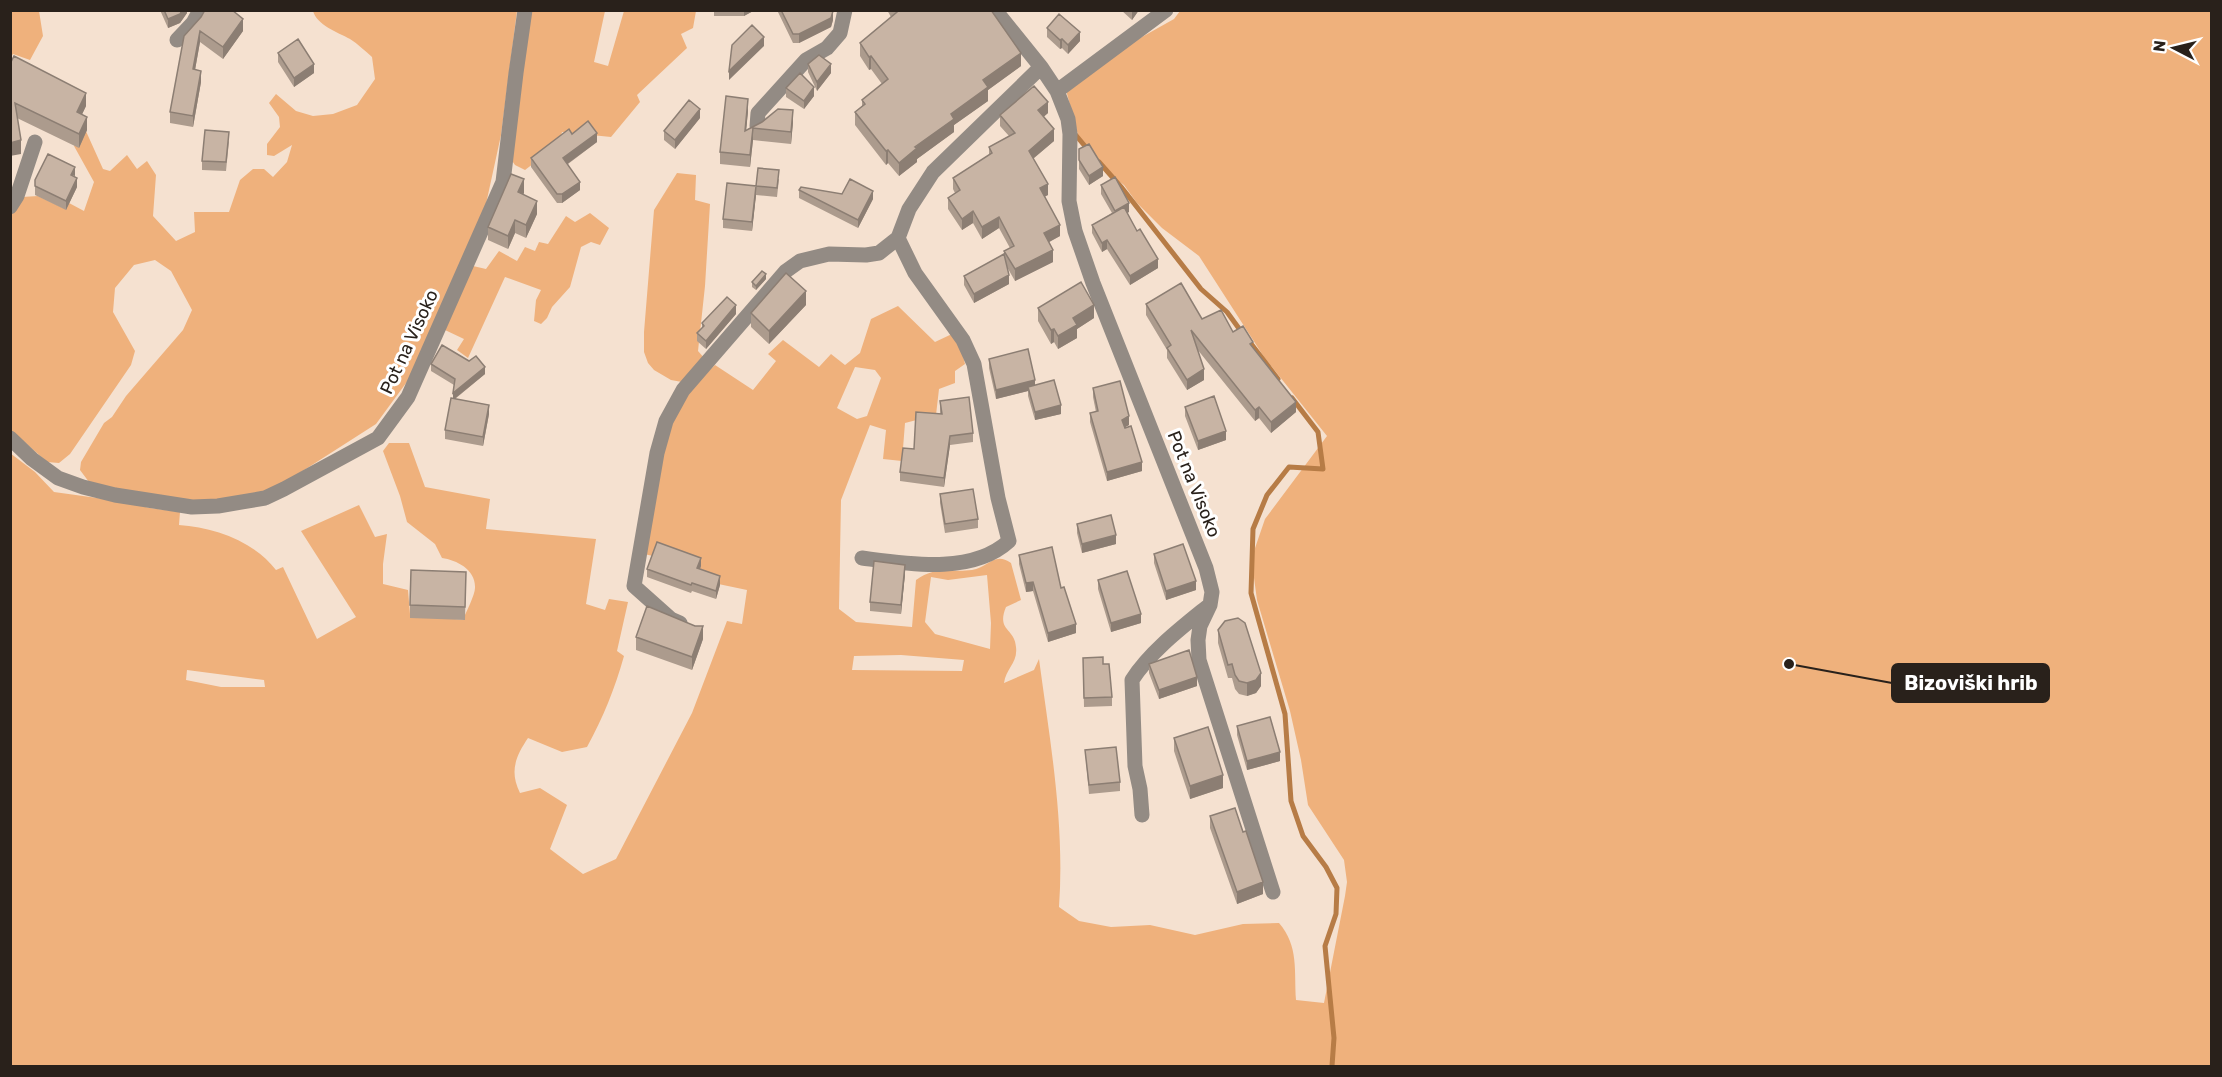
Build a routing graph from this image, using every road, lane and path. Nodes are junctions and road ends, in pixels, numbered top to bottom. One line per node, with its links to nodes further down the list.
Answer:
1 (200, 10): 6 (street)
2 (525, 10): 13 (street, Pot na Visoko)
3 (845, 10): 9 (street)
4 (995, 10): 7 (street, Pot na Visoko)
5 (1166, 10): 8 (street)
6 (177, 40)
7 (1041, 67): 8 (street, Pot na Visoko); 12 (street)
8 (1057, 91): 15 (street, Pot na Visoko)
9 (757, 126)
10 (35, 142): 11 (street)
11 (10, 207)
12 (898, 238): 14 (street); 16 (street)
13 (10, 438)
14 (862, 558)
15 (1210, 605): 17 (street); 18 (street, Pot na Visoko)
16 (690, 627)
17 (1142, 815)
18 (1273, 892)

